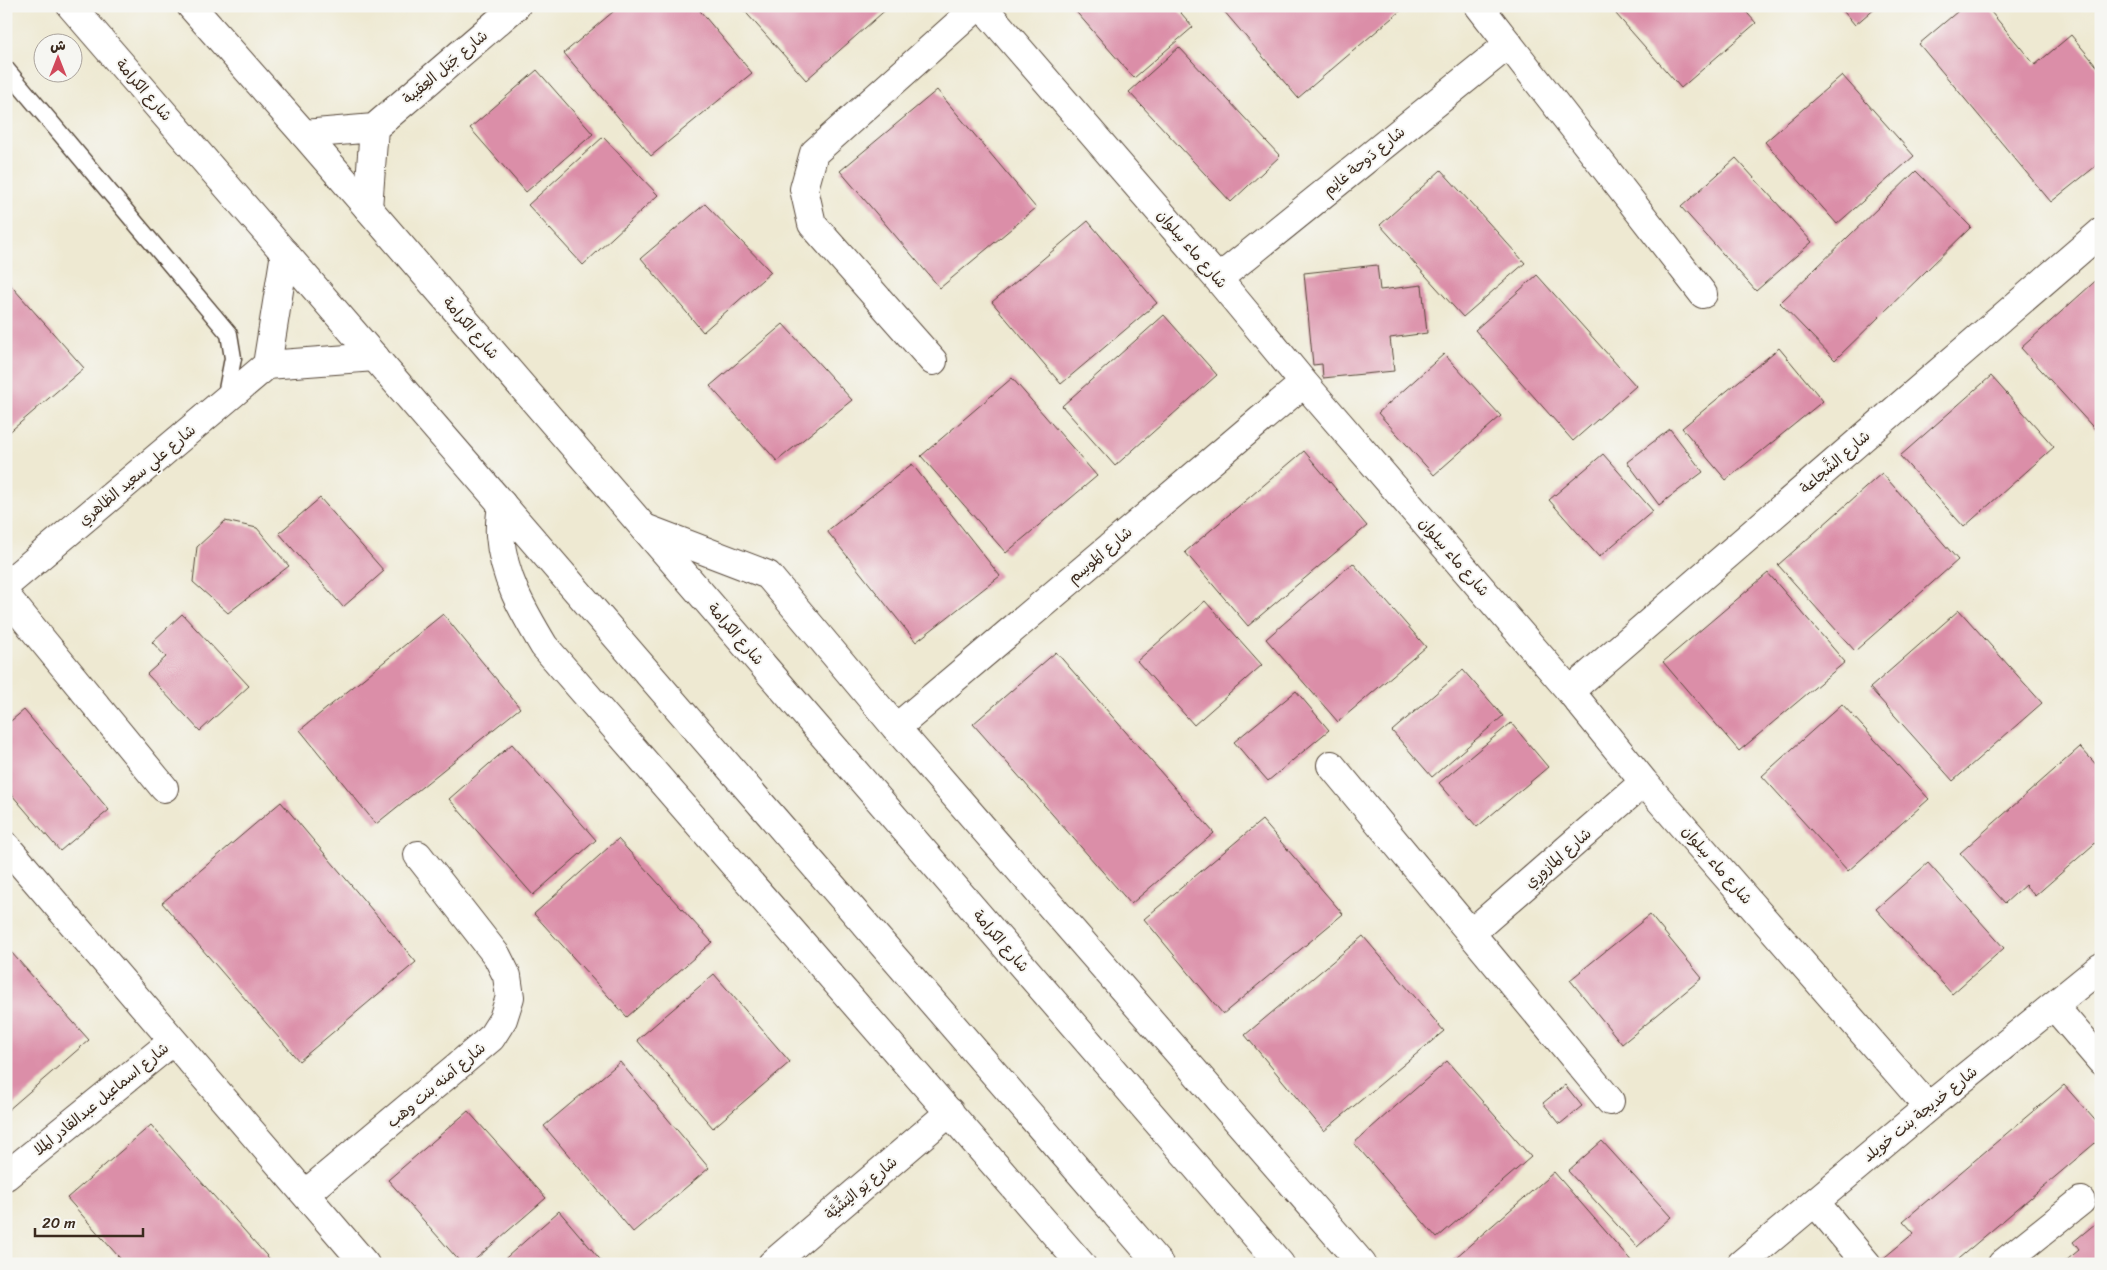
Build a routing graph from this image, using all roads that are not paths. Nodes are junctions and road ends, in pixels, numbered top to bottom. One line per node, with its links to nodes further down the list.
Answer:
1 (71, 6): 12 (street, شارع الكرامة)
2 (191, 6): 9 (street, شارع الكرامة)
3 (516, 6): 8 (street, شارع جَبَل العِقيبة)
4 (980, 6): 13 (street, شارع ماء سِلوان); 16 (street, شارع ماء سِلوان)
5 (1479, 6): 6 (street)
6 (1509, 44): 13 (street, شارع دَوحة غانِم); 14 (street)
7 (6, 69): 19 (lane)
8 (374, 128): 9 (street); 10 (street)
9 (304, 134): 10 (street, شارع الكرامة)
10 (368, 208): 21 (street, شارع الكرامة)
11 (2101, 232): 24 (street, شارع الشَّجاعة)
12 (285, 253): 15 (street, شارع الكرامة); 17 (street)
13 (1218, 279): 18 (street, شارع ماء سِلوان)
14 (1703, 294)
15 (375, 357): 17 (street); 20 (street, شارع الكرامة)
16 (933, 361)
17 (267, 366): 19 (street, شارع علي سعيد الظاهري)
18 (1304, 383): 24 (street, شارع ماء سِلوان); 25 (street, شارع المَوسِم)
19 (225, 402): 22 (street, شارع علي سعيد الظاهري)
20 (502, 504): 38 (street); 46 (street, شارع الكرامة)
21 (645, 528): 25 (street); 47 (street, شارع الكرامة)
22 (6, 585)
23 (6, 596): 28 (street)
24 (1570, 691): 27 (street, شارع ماء سِلوان)
25 (896, 728): 48 (street)
26 (1331, 765): 31 (street)
27 (1644, 782): 31 (street, شارع المازورِي); 37 (street, شارع ماء سِلوان)
28 (164, 788)
29 (6, 846): 34 (street)
30 (418, 854): 40 (street, شارع آمنه بنت وهب)
31 (1471, 933): 36 (street)
32 (2101, 967): 33 (street, شارع خديجة بنت خويلد)
33 (2054, 1006): 35 (street); 37 (street, شارع خديجة بنت خويلد)
34 (173, 1041): 39 (street, شارع اسماعيل عبدالقادر الملا); 40 (street)
35 (2101, 1061)
36 (1610, 1101)
37 (1928, 1107): 42 (street, شارع خديجة بنت خويلد)
38 (950, 1112): 44 (street, شارع يَو اليَشِّيَّة); 45 (street)
39 (6, 1176)
40 (305, 1194): 43 (street)
41 (2081, 1201): 51 (street)
42 (1815, 1202): 49 (street, شارع خديجة بنت خويلد); 50 (street)
43 (365, 1264)
44 (772, 1264)
45 (1081, 1264)
46 (1159, 1264)
47 (1280, 1264)
48 (1362, 1264)
49 (1741, 1264)
50 (1867, 1264)
51 (2002, 1264)

